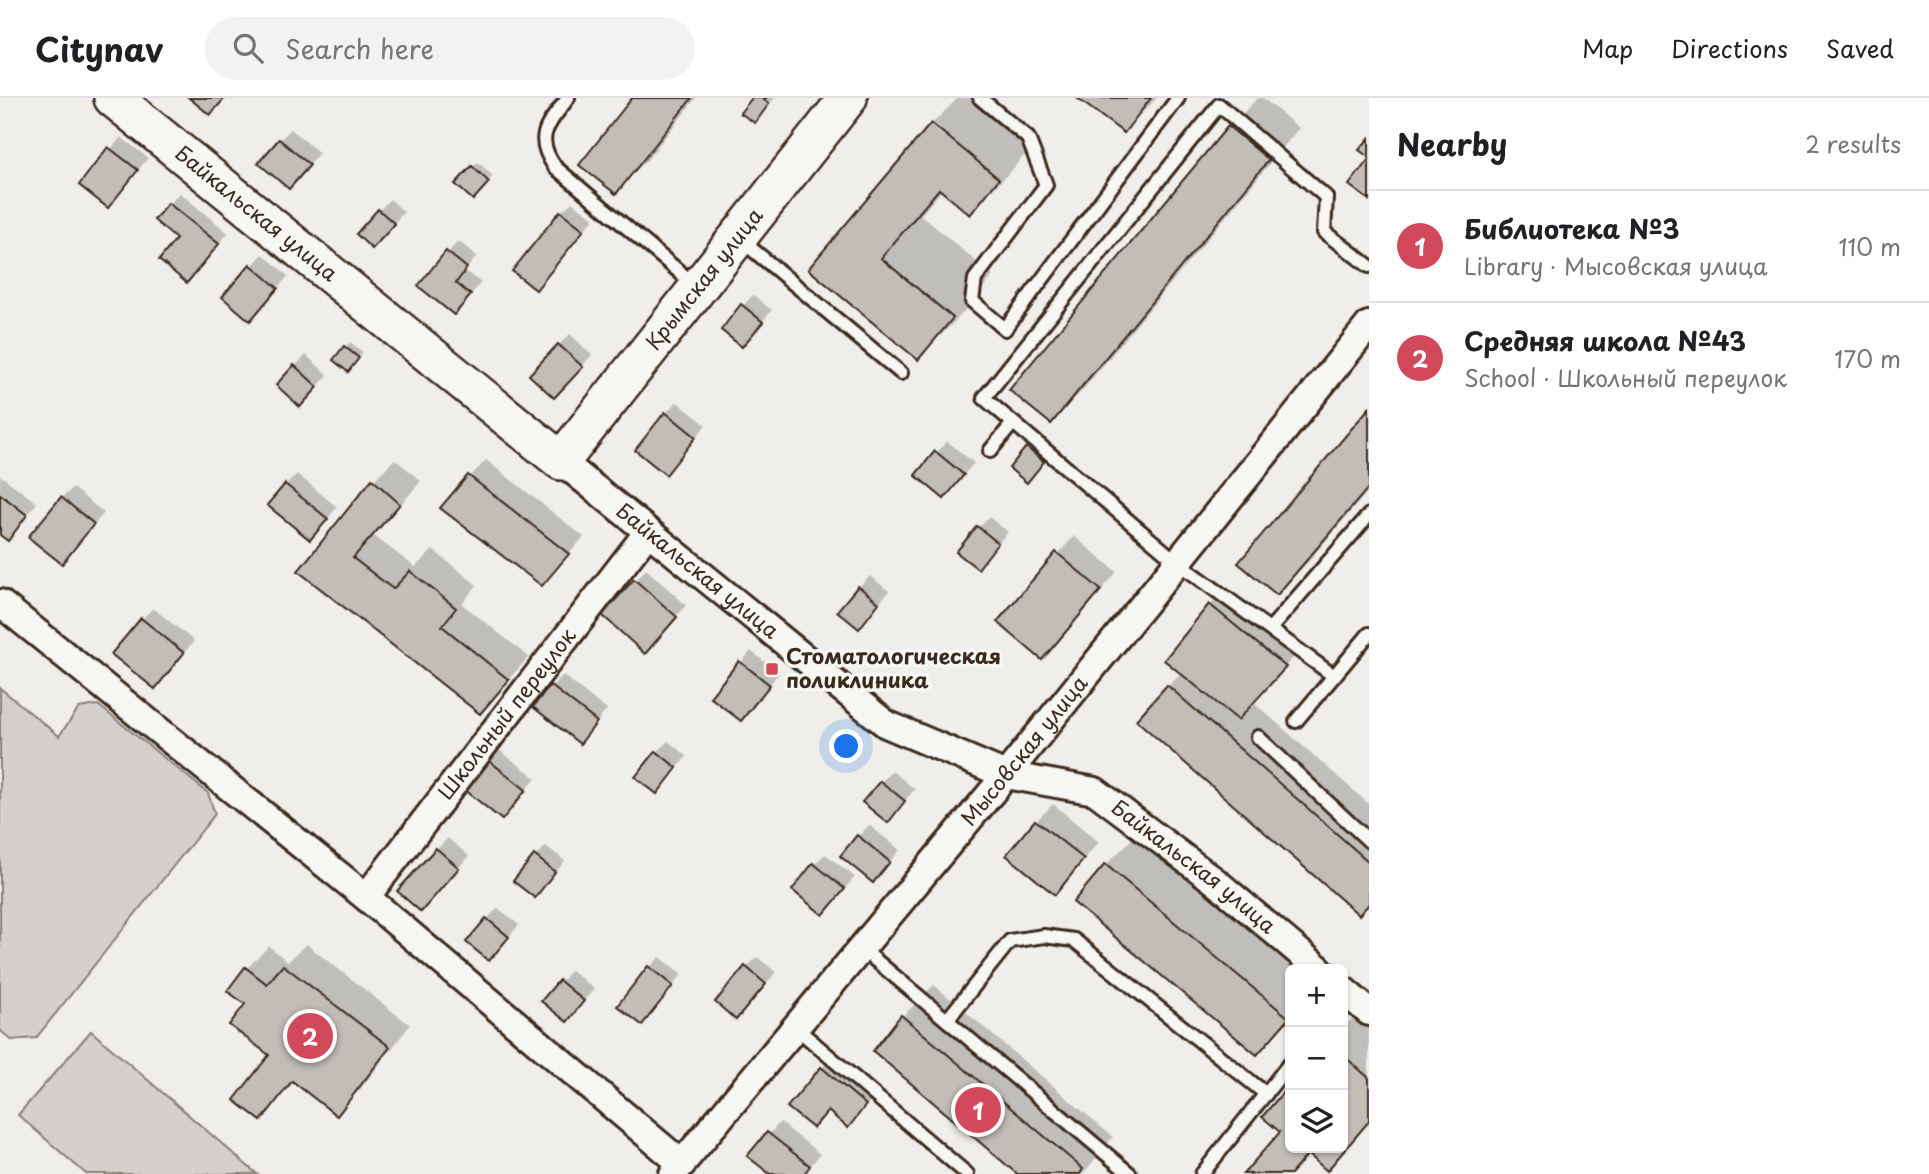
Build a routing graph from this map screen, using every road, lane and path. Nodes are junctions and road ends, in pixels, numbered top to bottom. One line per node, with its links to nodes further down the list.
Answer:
1 (113, 98): 13 (main road, Байкальская улица)
2 (568, 98): 8 (lane)
3 (848, 98): 6 (main road, Крымская улица)
4 (980, 98): 5 (lane)
5 (1178, 98)
6 (738, 237): 8 (main road, Крымская улица); 10 (lane)
7 (1369, 266): 11 (lane)
8 (698, 288): 13 (main road, Крымская улица)
9 (1369, 325): 16 (street, Мысовская улица)
10 (901, 373)
11 (1013, 423): 12 (lane); 16 (lane)
12 (989, 451)
13 (561, 461): 15 (street, Байкальская улица)
14 (1369, 515): 18 (lane)
15 (648, 532): 23 (street, Байкальская улица); 25 (street, Школьный переулок)
16 (1177, 562): 18 (lane); 23 (street, Мысовская улица)
17 (0, 603): 25 (street)
18 (1269, 629): 20 (lane)
19 (1369, 634): 20 (lane)
20 (1334, 676): 21 (lane)
21 (1296, 721)
22 (1258, 737): 24 (lane)
23 (1006, 775): 26 (street, Мысовская улица); 27 (street, Байкальская улица)
24 (1369, 841)
25 (366, 897): 34 (street)
26 (861, 948): 30 (lane); 31 (street, Мысовская улица)
27 (1313, 964)
28 (1348, 996): 29 (street)
29 (1369, 1012)
30 (947, 1020): 33 (lane); 36 (lane)
31 (795, 1027): 34 (street, Мысовская улица); 35 (lane)
32 (1285, 1069): 33 (lane)
33 (1266, 1094): 37 (lane)
34 (677, 1169)
35 (967, 1174)
36 (1130, 1174)
37 (1202, 1174)

